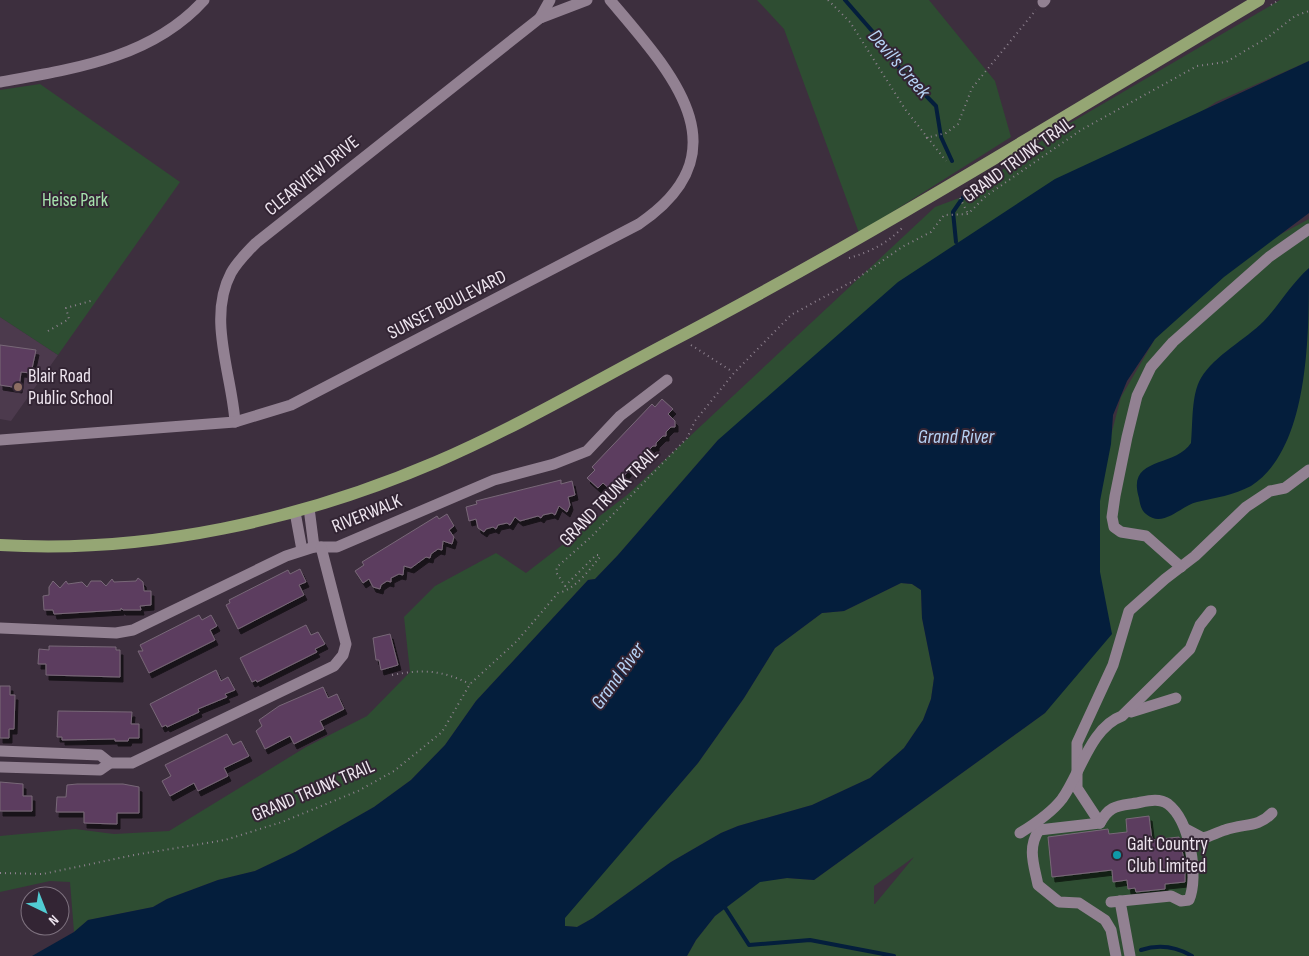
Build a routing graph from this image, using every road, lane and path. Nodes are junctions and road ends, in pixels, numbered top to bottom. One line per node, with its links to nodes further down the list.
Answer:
1 (204, 0): 10 (street)
2 (550, 0): 9 (street, CLEARVIEW DRIVE)
3 (587, 0): 9 (street, CLEARVIEW DRIVE)
4 (610, 0): 21 (street, SUNSET BOULEVARD)
5 (828, 0): 11 (path)
6 (1259, 0): 24 (main road)
7 (1044, 1): 11 (path)
8 (1309, 11): 14 (path, GRAND TRUNK TRAIL)
9 (540, 18): 21 (street, CLEARVIEW DRIVE)
10 (0, 82)
11 (926, 138): 12 (path)
12 (946, 161)
13 (960, 198): 14 (path)
14 (968, 214): 19 (path, GRAND TRUNK TRAIL)
15 (1309, 229): 29 (street)
16 (94, 300): 17 (path)
17 (48, 331)
18 (690, 344): 19 (path)
19 (734, 373): 33 (path, GRAND TRUNK TRAIL)
20 (667, 380): 27 (street, RIVERWALK)
21 (235, 422): 22 (street, SUNSET BOULEVARD)
22 (0, 440)
23 (1309, 470): 29 (street)
24 (309, 508): 25 (main road); 27 (street)
25 (294, 512): 26 (main road); 28 (street)
26 (0, 545)
27 (317, 547): 28 (street, RIVERWALK); 38 (street)
28 (302, 550): 31 (street, RIVERWALK)
29 (1181, 567): 41 (street)
30 (1211, 611): 35 (street)
31 (0, 628)
32 (392, 676): 33 (path)
33 (470, 684): 46 (path, GRAND TRUNK TRAIL)
34 (1176, 698): 35 (street)
35 (1122, 716): 41 (street)
36 (0, 751): 37 (street); 39 (street)
37 (81, 754): 38 (street); 40 (street)
38 (110, 763): 40 (street)
39 (0, 767): 40 (street)
40 (80, 769)
41 (1076, 774): 43 (street); 45 (street)
42 (1272, 813): 44 (street)
43 (1100, 823): 44 (street); 47 (street)
44 (1186, 829): 48 (street)
45 (1020, 833)
46 (0, 873)
47 (1116, 956)
48 (1130, 956)

